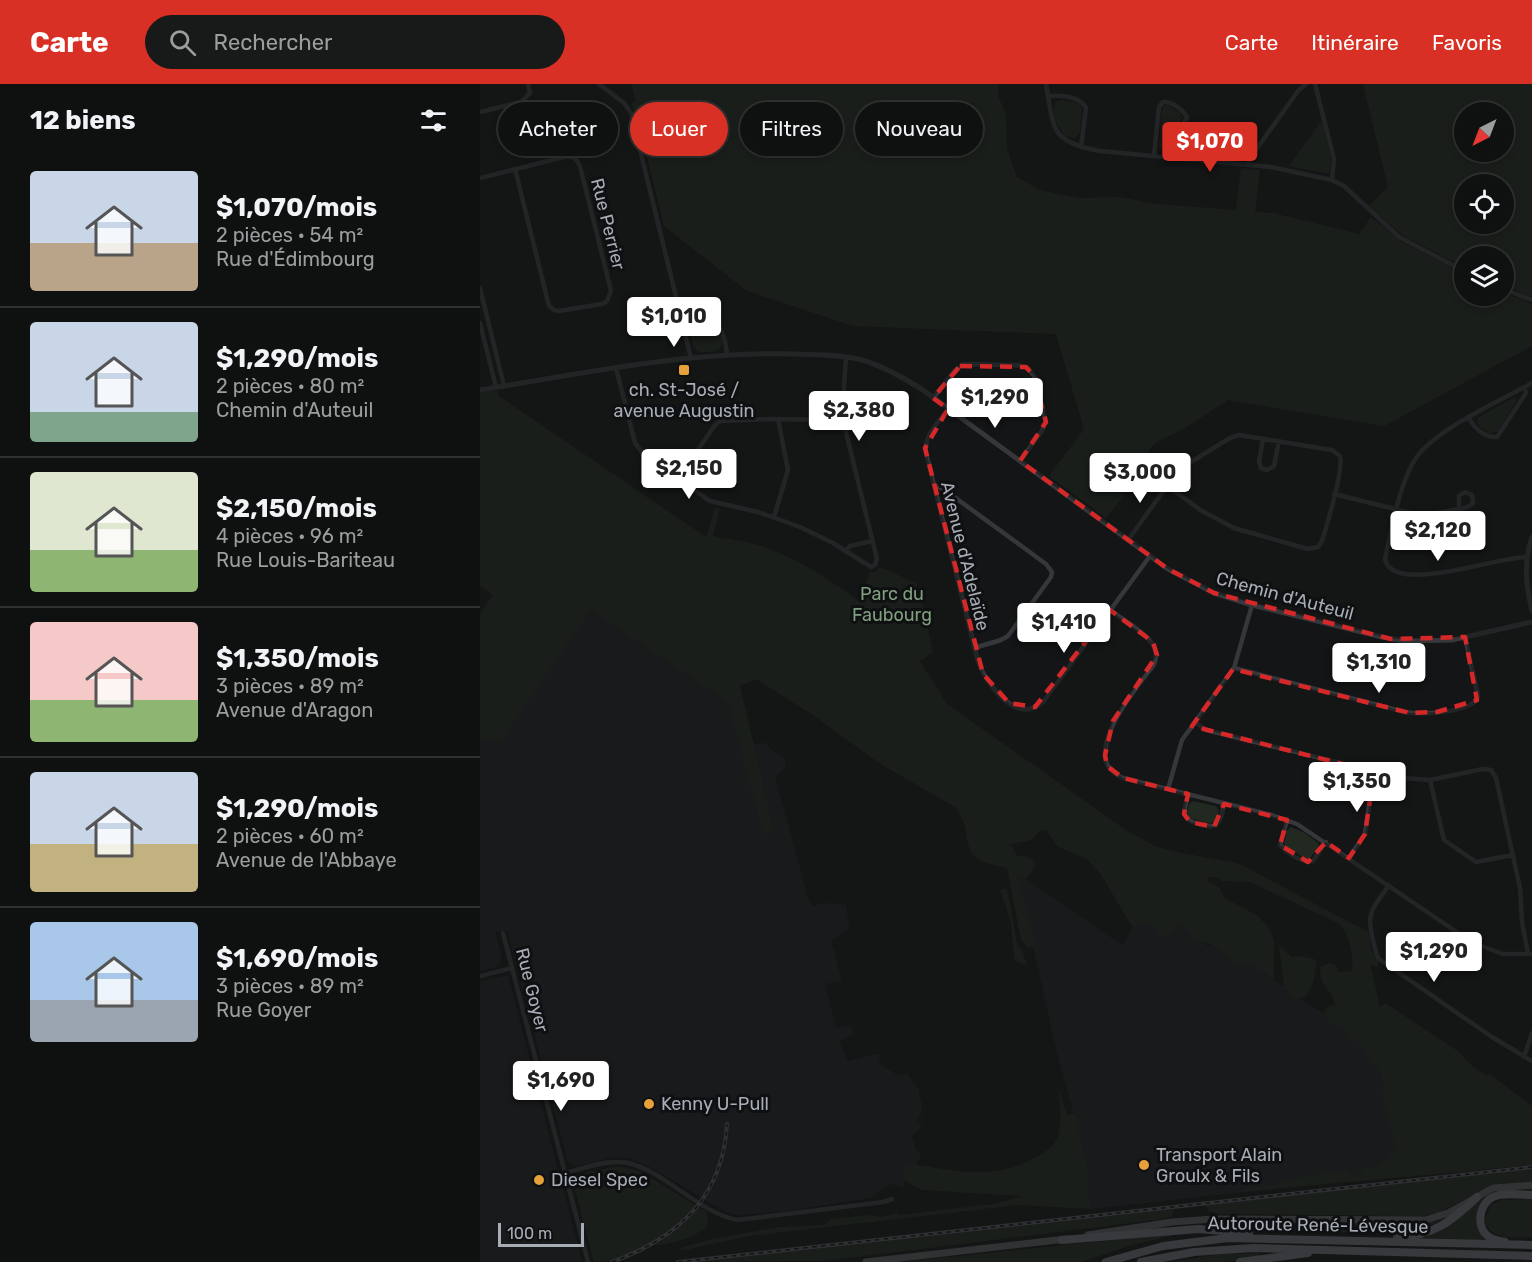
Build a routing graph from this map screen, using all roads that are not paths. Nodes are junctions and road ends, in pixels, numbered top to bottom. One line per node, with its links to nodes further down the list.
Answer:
1 (528, 84): 7 (street)
2 (599, 84): 21 (street)
3 (1046, 84): 6 (street)
4 (1306, 84): 11 (street)
5 (1316, 84): 14 (street)
6 (1048, 96): 8 (street); 8 (street)
7 (480, 112)
8 (1081, 147): 9 (street)
9 (1154, 156): 10 (street); 10 (street)
10 (1174, 158): 11 (street)
11 (1248, 165): 14 (street)
12 (515, 169): 12 (street, Rue Perrier); 13 (street, Rue Perrier)
13 (480, 178)
14 (1332, 180): 15 (street)
15 (1454, 266)
16 (480, 288): 19 (street)
17 (1514, 293): 18 (street)
18 (1532, 300)
19 (482, 302): 27 (street)
20 (480, 323): 28 (street)
21 (683, 323): 22 (street); 24 (street)
22 (727, 355): 23 (street, Chemin d'Auteuil); 24 (street, Chemin d'Auteuil)
23 (846, 357): 31 (street, Chemin d'Auteuil); 35 (street)
24 (691, 358): 25 (street, Chemin d'Auteuil)
25 (616, 368): 27 (street, Chemin d'Auteuil); 39 (street)
26 (1532, 383): 29 (street)
27 (504, 386): 28 (street, Chemin d'Auteuil)
28 (496, 387): 30 (street, Chemin d'Auteuil)
29 (1524, 388): 33 (street); 33 (street)
30 (480, 390)
31 (933, 398): 32 (street, Chemin d'Auteuil); 38 (street)
32 (948, 409): 38 (street, Chemin d'Auteuil); 40 (street, Avenue d'Adelaïde)
33 (1469, 418): 44 (street)
34 (778, 419): 35 (street); 39 (street); 45 (street)
35 (842, 420): 48 (street)
36 (1263, 439): 37 (street); 37 (street); 41 (street)
37 (1278, 441): 42 (street)
38 (1020, 461): 47 (street, Chemin d'Auteuil)
39 (678, 479): 45 (street)
40 (934, 486): 57 (street, Avenue d'Adelaïde); 57 (street)
41 (1167, 486): 42 (street); 47 (street)
42 (1334, 494): 44 (street)
43 (1459, 509): 44 (street)
44 (1397, 510): 51 (street)
45 (774, 517): 49 (street)
46 (1532, 537): 51 (street)
47 (1128, 540): 50 (street, Chemin d'Auteuil)
48 (872, 541): 49 (street); 49 (street)
49 (845, 551)
50 (1149, 556): 52 (street, Chemin d'Auteuil); 53 (street, Avenue d'Adelaïde)
51 (1526, 557): 54 (street)
52 (1252, 605): 56 (street, Chemin d'Auteuil); 58 (street)
53 (1110, 610): 57 (street, Avenue d'Adelaïde); 62 (street)
54 (1532, 610)
55 (1532, 622): 56 (street, Chemin d'Auteuil)
56 (1465, 637): 58 (street)
57 (974, 648)
58 (1234, 668): 59 (street)
59 (1195, 722): 60 (street); 62 (street)
60 (1374, 772): 61 (street); 68 (street)
61 (1430, 780): 67 (street); 67 (street)
62 (1168, 789): 63 (street)
63 (1188, 795): 64 (street); 64 (street)
64 (1224, 804): 65 (street)
65 (1287, 820): 66 (street); 66 (street)
66 (1326, 842): 68 (street)
67 (1513, 855): 71 (street)
68 (1349, 858): 69 (street)
69 (1389, 885): 71 (street); 75 (street)
70 (504, 933): 72 (street, Rue Goyer)
71 (1530, 954)
72 (512, 968): 73 (street); 77 (street, Rue Goyer)
73 (480, 976)
74 (1532, 1033): 75 (street)
75 (1524, 1057): 76 (street)
76 (1532, 1061)
77 (565, 1173): 81 (street); 89 (street, Rue Goyer)
78 (1532, 1185): 80 (main road)
79 (1532, 1195): 85 (highway)
80 (1477, 1197): 83 (main road); 84 (highway)
81 (891, 1199)
82 (1282, 1238): 83 (highway); 84 (highway, Autoroute René-Lévesque); 91 (highway, Autoroute René-Lévesque)
83 (1062, 1240): 90 (main road)
84 (1366, 1240): 85 (highway, Autoroute René-Lévesque)
85 (1520, 1245): 86 (highway, Autoroute René-Lévesque)
86 (1532, 1245)
87 (1323, 1251): 88 (highway, Autoroute René-Lévesque); 92 (highway, Autoroute René-Lévesque); 94 (highway)
88 (1532, 1256)
89 (588, 1262)
90 (866, 1262)
91 (1106, 1262)
92 (1141, 1262)
93 (1240, 1262): 94 (highway)
94 (1254, 1262)

